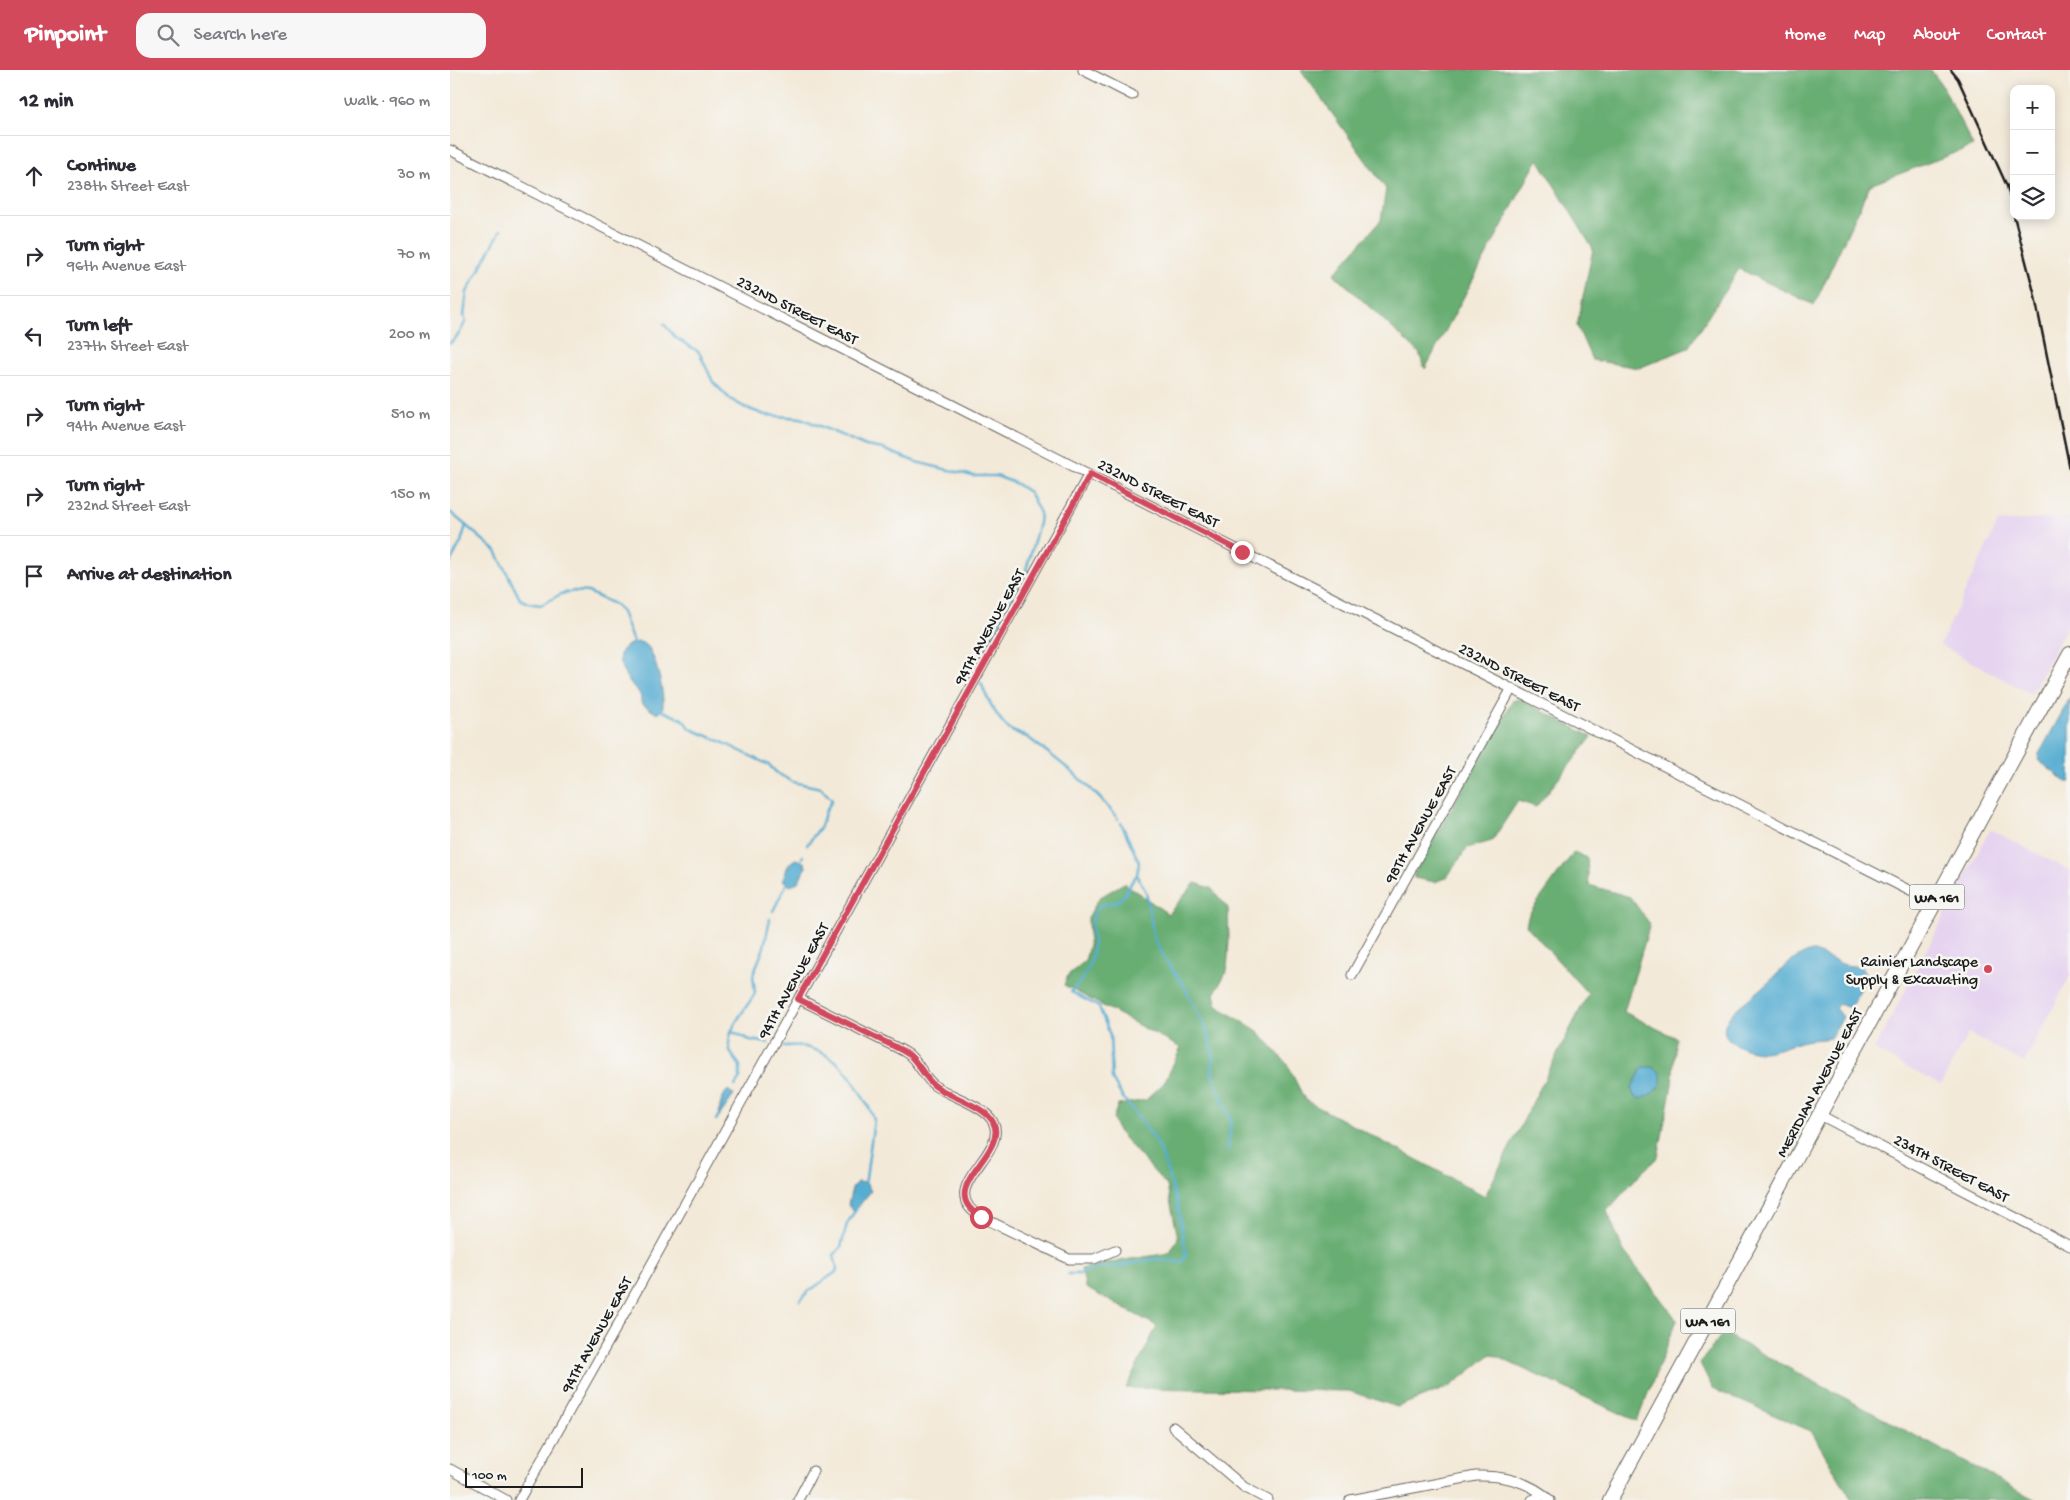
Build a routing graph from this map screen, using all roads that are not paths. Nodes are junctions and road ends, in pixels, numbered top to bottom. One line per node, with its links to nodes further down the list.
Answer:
1 (1082, 70): 2 (street)
2 (1132, 95)
3 (451, 153): 4 (street, 232ND STREET EAST)
4 (1090, 474): 6 (street, 232ND STREET EAST); 9 (street, 94TH AVENUE EAST)
5 (2069, 660): 7 (main road, MERIDIAN AVENUE EAST / WA 161)
6 (1512, 688): 7 (street, 232ND STREET EAST); 8 (street, 98TH AVENUE EAST)
7 (1934, 903): 10 (main road, MERIDIAN AVENUE EAST / WA 161)
8 (1352, 975)
9 (798, 999): 12 (street); 19 (street, 94TH AVENUE EAST)
10 (1820, 1115): 11 (street, 234TH STREET EAST); 23 (main road, MERIDIAN AVENUE EAST / WA 161)
11 (2070, 1246)
12 (1115, 1250)
13 (1173, 1427): 17 (street)
14 (450, 1469): 18 (street)
15 (813, 1471): 20 (street)
16 (1547, 1498): 21 (street); 22 (street)
17 (1261, 1499)
18 (506, 1500)
19 (519, 1500)
20 (798, 1500)
21 (1350, 1500)
22 (1532, 1500)
23 (1610, 1500)

